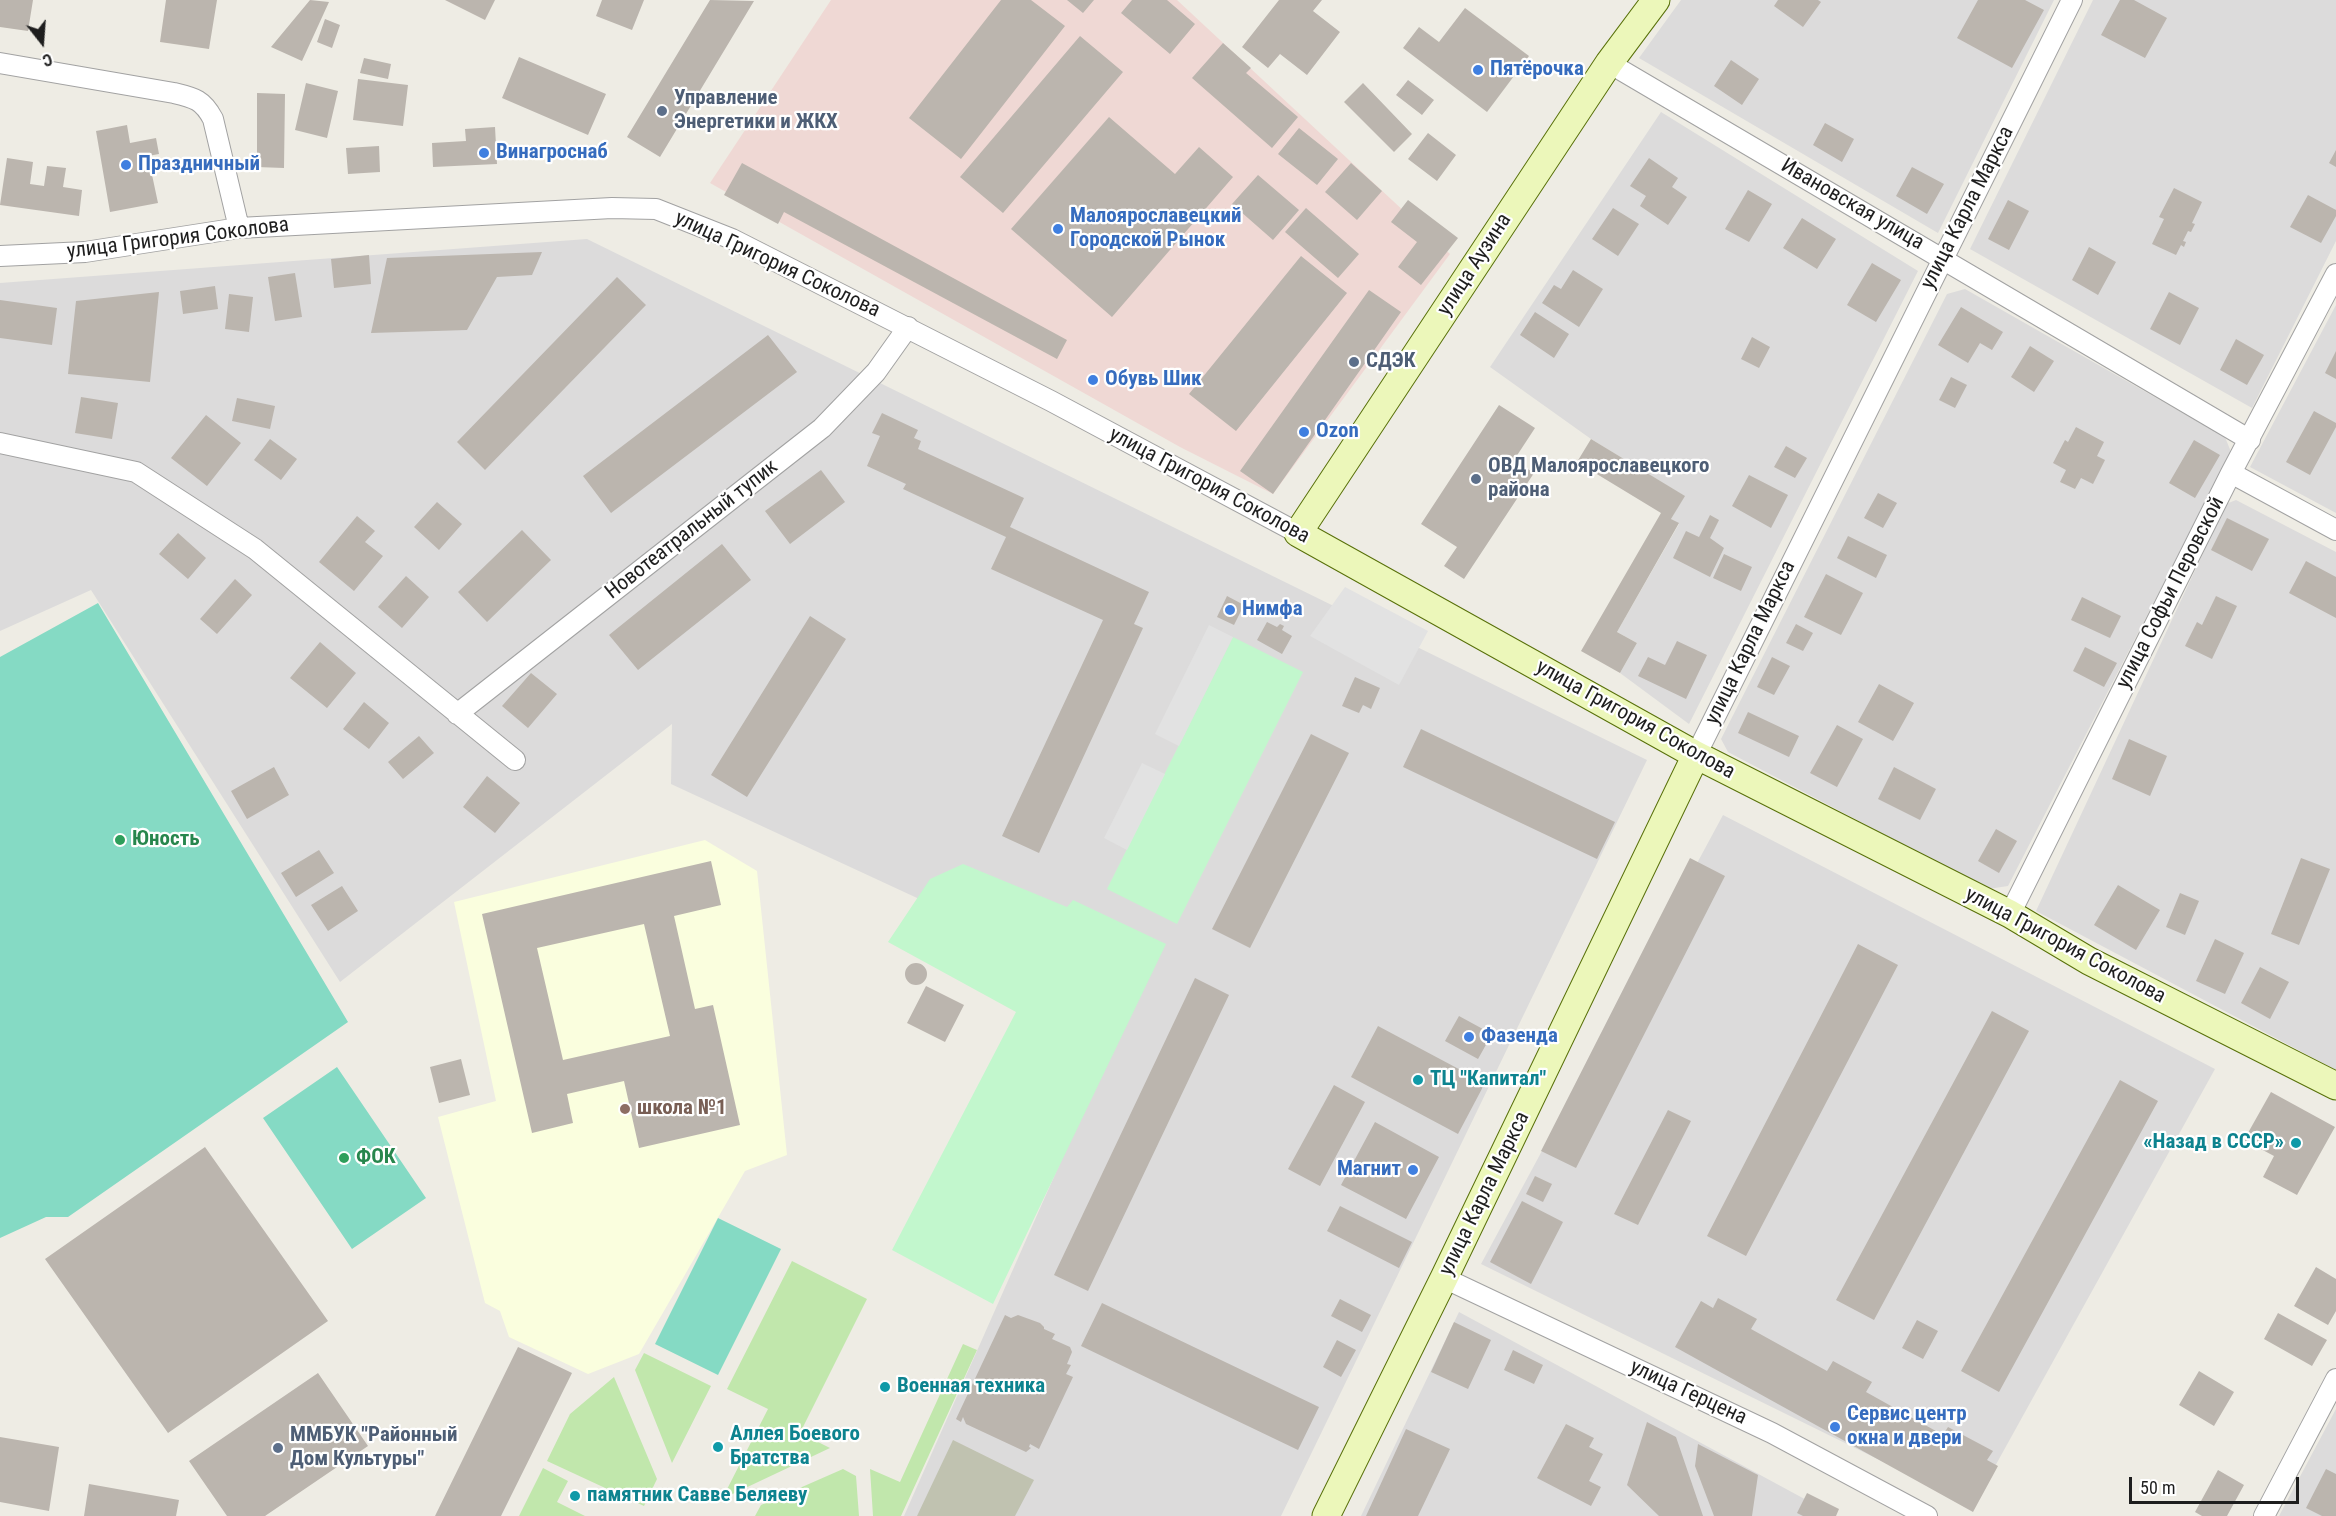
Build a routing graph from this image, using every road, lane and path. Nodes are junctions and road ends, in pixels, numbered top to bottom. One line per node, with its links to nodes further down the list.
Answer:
1 (1656, 0): 4 (main road, улица Аузина)
2 (2072, 0): 7 (street, улица Карла Маркса)
3 (0, 63): 5 (street)
4 (1609, 63): 7 (street, Ивановская улица); 14 (main road, улица Аузина)
5 (239, 228): 6 (street, улица Григория Соколова); 9 (street, улица Григория Соколова)
6 (0, 256)
7 (1943, 258): 10 (street, Ивановская улица); 16 (street, улица Карла Маркса)
8 (2336, 274): 10 (street, улица Софьи Перовской)
9 (908, 327): 14 (street, улица Григория Соколова); 15 (street, Новотеатральный тупик)
10 (2250, 440): 12 (street, улица Софьи Перовской)
11 (0, 443): 15 (street)
12 (2231, 473): 13 (street); 18 (street, улица Софьи Перовской)
13 (2336, 530)
14 (1298, 533): 16 (main road, улица Григория Соколова)
15 (458, 714): 17 (street)
16 (1696, 755): 18 (main road, улица Григория Соколова); 20 (main road, улица Карла Маркса)
17 (515, 760)
18 (2010, 914): 19 (main road, улица Григория Соколова)
19 (2336, 1086)
20 (1444, 1278): 22 (main road, улица Карла Маркса); 23 (street, улица Герцена)
21 (2336, 1379): 24 (street)
22 (1326, 1516)
23 (1927, 1516)
24 (2264, 1516)

